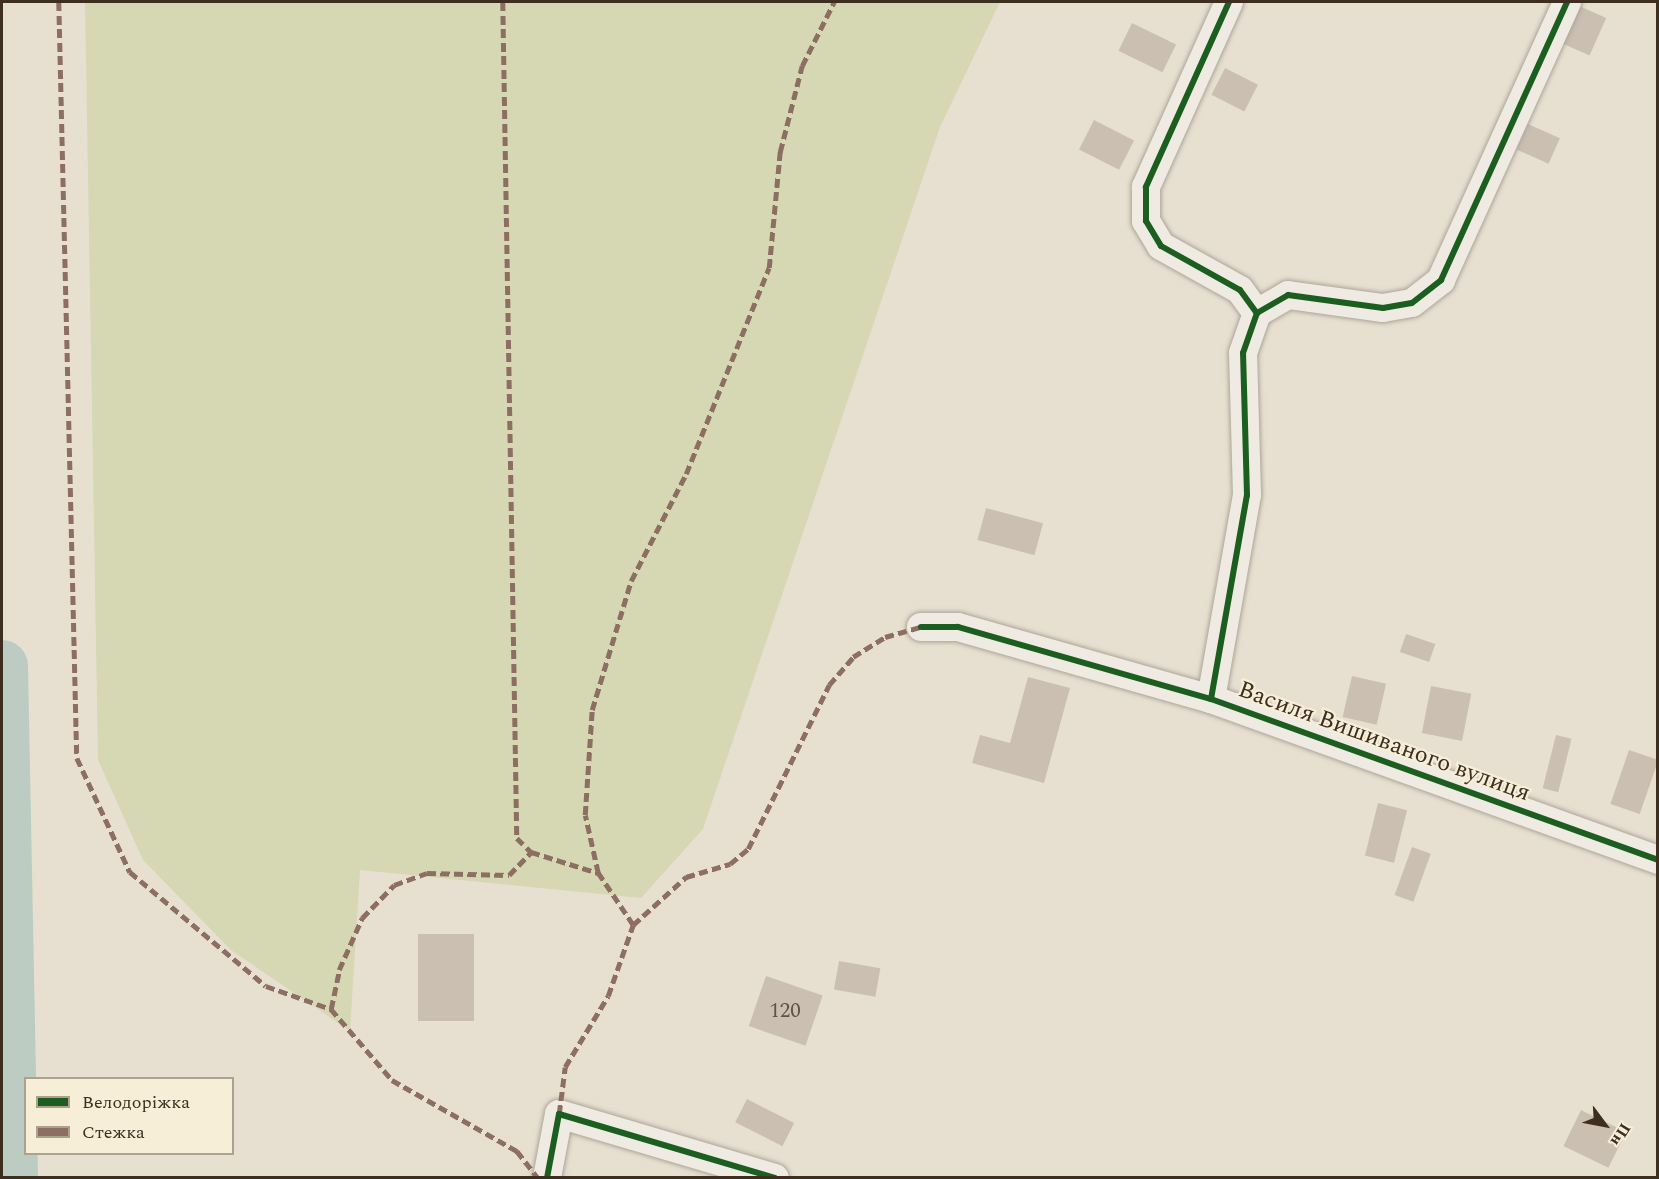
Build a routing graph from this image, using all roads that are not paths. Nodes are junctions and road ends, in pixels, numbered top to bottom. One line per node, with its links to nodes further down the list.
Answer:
1 (1229, 2): 3 (street)
2 (1567, 2): 3 (street)
3 (1257, 313): 5 (street)
4 (921, 627): 5 (street, Василя Вишиваного вулиця)
5 (1211, 699): 6 (street, Василя Вишиваного вулиця)
6 (1658, 860)
7 (547, 1178): 8 (street)
8 (775, 1178)

